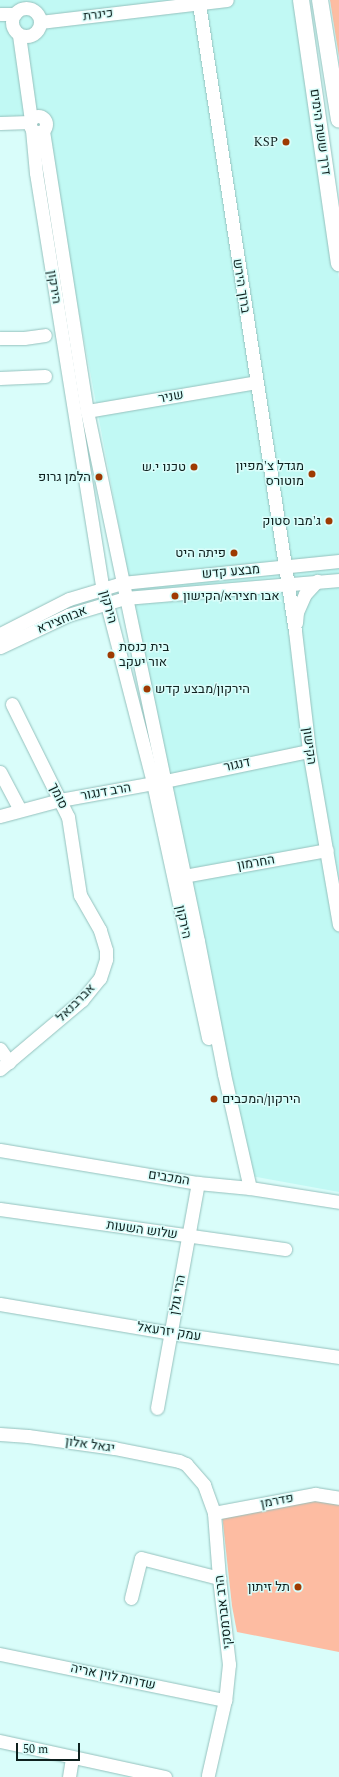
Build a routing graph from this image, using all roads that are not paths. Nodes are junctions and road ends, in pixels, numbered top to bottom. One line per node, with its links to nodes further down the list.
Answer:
1 (227, 0): 4 (street, כינרת)
2 (300, 0): 12 (main road, דרך ששת הימים)
3 (320, 0): 9 (main road, דרך ששת הימים)
4 (193, 3): 8 (street, כינרת); 17 (street, ברוך הירש)
5 (29, 5): 7 (street); 8 (street)
6 (0, 14): 7 (street)
7 (16, 21): 8 (street); 11 (street, הירקון)
8 (40, 22)
9 (339, 120)
10 (0, 123): 11 (street)
11 (35, 124): 18 (street, הירקון); 27 (street, הירקון)
12 (339, 263)
13 (45, 335): 14 (street)
14 (0, 338)
15 (45, 376): 16 (street)
16 (0, 378)
17 (256, 382): 18 (street, שניר); 19 (street, ברוך הירש)
18 (87, 411): 25 (street, הירקון)
19 (282, 551): 21 (street); 22 (street, ברוך הירש)
20 (339, 561): 21 (street, מבצע קדש)
21 (309, 564): 22 (street, מבצע קדש)
22 (284, 567): 25 (street, מבצע קדש); 26 (street, הקישון)
23 (339, 580): 24 (street, מבצע קדש)
24 (317, 581): 26 (street, מבצע קדש); 30 (street)
25 (122, 583): 27 (street, מבצע קדש); 28 (street, הירקון)
26 (287, 584): 28 (street, מבצע קדש); 30 (street, הקישון)
27 (102, 589): 29 (street, הירקון); 31 (street, מבצע קדש)
28 (126, 598): 29 (street, אבוחצירא); 36 (street, הירקון)
29 (107, 603): 32 (street, אבוחצירא); 36 (street, הירקון)
30 (295, 631): 34 (street, הקישון)
31 (0, 634)
32 (0, 647)
33 (12, 704): 37 (street, סומך)
34 (309, 751): 36 (street, דנגור); 40 (street, הקישון)
35 (0, 772): 38 (street)
36 (159, 782): 37 (street, הרב דנגור); 41 (street, הירקון); 46 (street, הירקון)
37 (60, 800): 38 (street, הרב דנגור); 42 (street, סומך)
38 (20, 810): 39 (street, הרב דנגור)
39 (0, 816)
40 (327, 850): 41 (street, החרמון); 43 (street, הקישון)
41 (184, 876): 46 (street, הירקון)
42 (80, 896): 45 (street, אברבנאל)
43 (339, 924)
44 (0, 1049): 45 (street)
45 (5, 1065)
46 (224, 1074): 49 (street, הירקון)
47 (0, 1150): 48 (street, המכבים)
48 (198, 1183): 49 (street, המכבים); 52 (street, הרי גולן)
49 (250, 1188): 50 (street, המכבים)
50 (339, 1202)
51 (0, 1210): 52 (street, שלוש השעות)
52 (188, 1237): 53 (street, שלוש השעות); 55 (street, הרי גולן)
53 (285, 1249)
54 (0, 1304): 55 (street, עמק יזרעאל)
55 (171, 1332): 56 (street, עמק יזרעאל); 57 (street, הרי גולן)
56 (339, 1357)
57 (157, 1408)
58 (0, 1434): 59 (street, יגאל אלון)
59 (179, 1461): 61 (street, הרב אברמסקי)
60 (339, 1498): 61 (street, פדרמן)
61 (214, 1513): 62 (street, הרב אברמסקי)
62 (219, 1578): 63 (street); 65 (street, הרב אברמסקי)
63 (131, 1598)
64 (0, 1654): 65 (street, שדרות לוין אריה)
65 (225, 1700): 69 (street, הרב אברמסקי)
66 (0, 1742): 68 (street)
67 (0, 1749): 68 (street)
68 (71, 1767): 70 (street); 71 (street)
69 (205, 1776)
70 (129, 1777)
71 (165, 1777)

